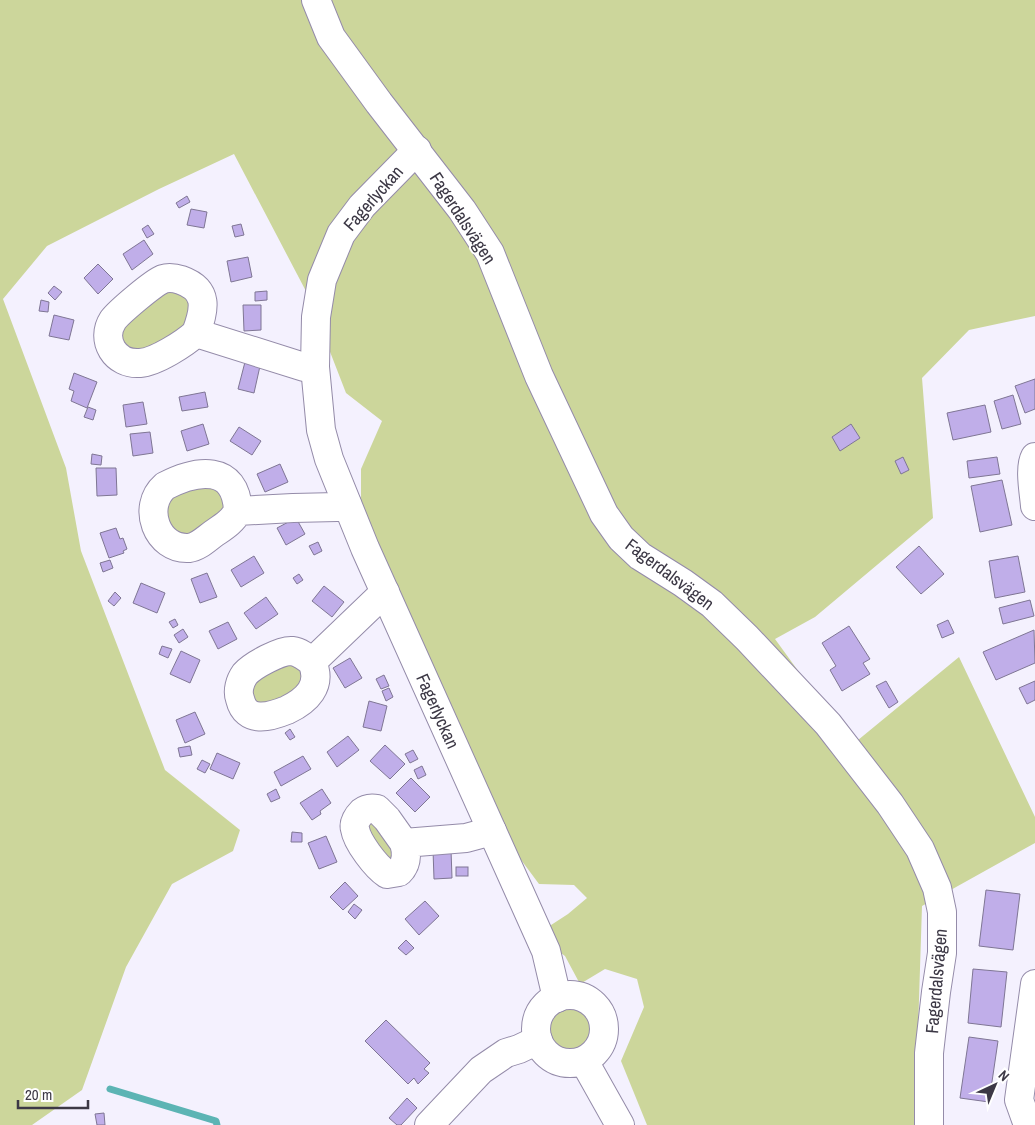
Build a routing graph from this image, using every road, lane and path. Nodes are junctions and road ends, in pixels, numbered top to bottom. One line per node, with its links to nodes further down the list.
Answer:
1 (316, 0): 2 (street, Fagerdalsvägen)
2 (416, 150): 4 (street, Fagerlyckan); 19 (street, Fagerdalsvägen)
3 (196, 332): 4 (street)
4 (315, 366): 6 (street, Fagerlyckan)
5 (1035, 457): 7 (street)
6 (347, 504): 8 (street); 9 (street, Fagerlyckan)
7 (1035, 506)
8 (238, 511)
9 (385, 592): 10 (street); 11 (street, Fagerlyckan)
10 (312, 662)
11 (492, 831): 12 (street); 14 (street, Fagerlyckan)
12 (404, 843)
13 (1035, 984): 20 (street)
14 (557, 998): 15 (street); 16 (street)
15 (538, 1040): 16 (street); 17 (street)
16 (584, 1061): 18 (street)
17 (429, 1125)
18 (620, 1125)
19 (929, 1125)
20 (1028, 1125)

